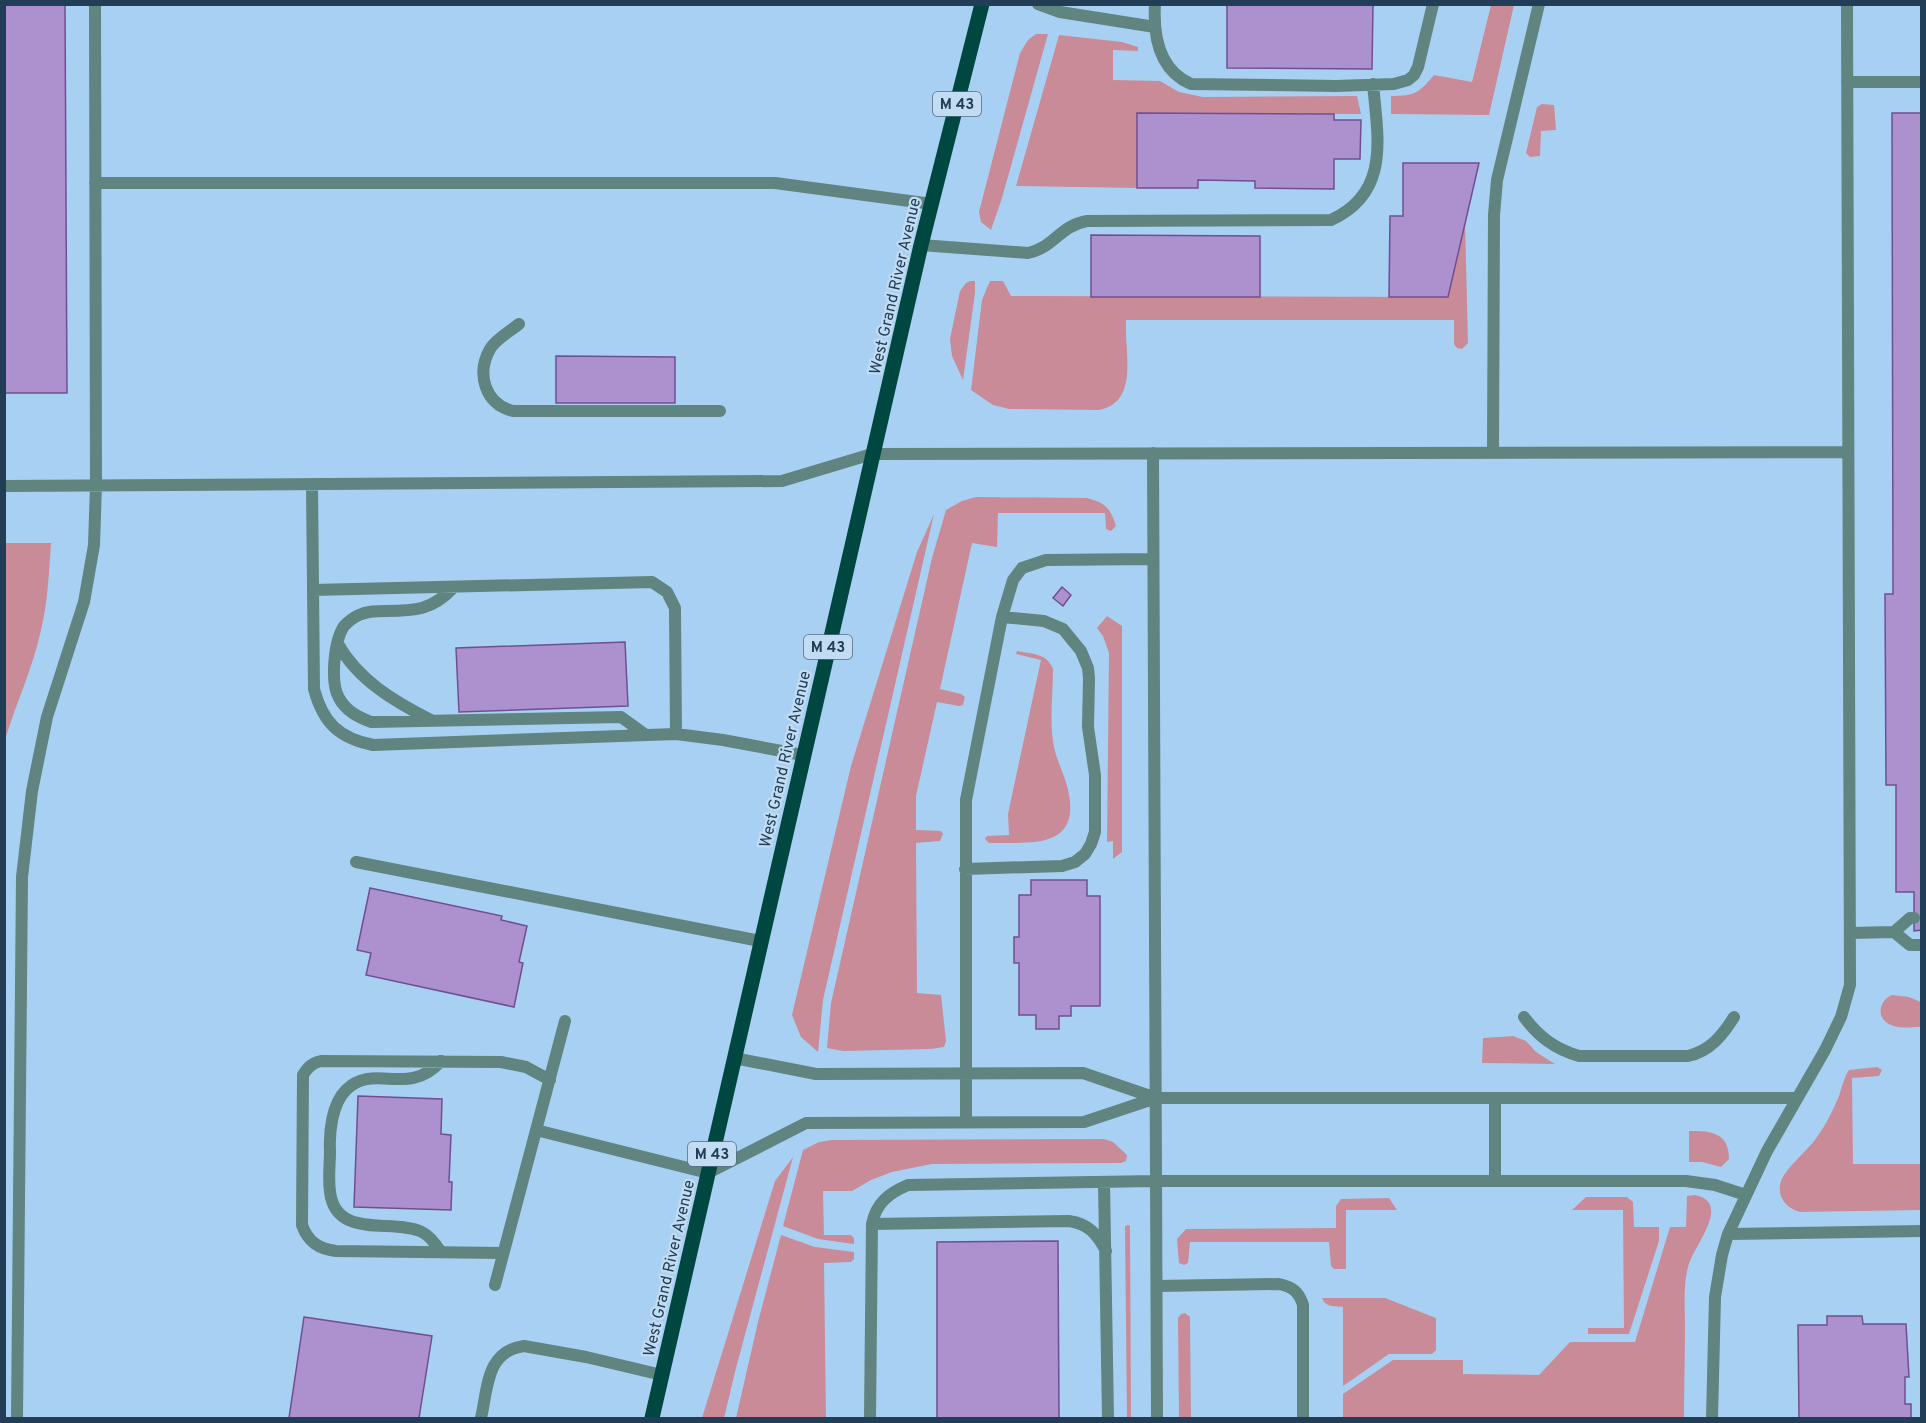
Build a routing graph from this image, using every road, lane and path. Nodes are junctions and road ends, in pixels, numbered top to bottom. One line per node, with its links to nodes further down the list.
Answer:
1 (95, 4): 12 (lane)
2 (982, 4): 13 (main road, West Grand River Avenue / M 43)
3 (1038, 4): 8 (lane)
4 (1155, 4): 8 (lane)
5 (1433, 4): 11 (lane)
6 (1539, 4): 19 (lane)
7 (1847, 4): 9 (lane)
8 (1155, 27): 11 (lane)
9 (1847, 82): 10 (lane); 17 (lane)
10 (1922, 82)
11 (1373, 84): 14 (lane)
12 (95, 183): 13 (lane); 22 (lane)
13 (932, 204): 14 (main road, West Grand River Avenue / M 43)
14 (921, 245): 20 (main road, West Grand River Avenue / M 43)
15 (519, 324): 16 (lane)
16 (720, 411)
17 (1848, 452): 19 (lane); 37 (lane)
18 (1153, 453): 19 (lane); 20 (lane); 24 (lane)
19 (1492, 453)
20 (872, 454): 21 (lane); 32 (main road, West Grand River Avenue / M 43)
21 (312, 484): 22 (lane); 26 (lane)
22 (96, 485): 23 (lane); 66 (lane)
23 (4, 486)
24 (1153, 559): 27 (lane); 47 (lane)
25 (453, 588): 26 (lane); 28 (lane); 30 (lane)
26 (313, 590): 31 (lane)
27 (1002, 617): 34 (lane); 34 (lane)
28 (338, 644): 29 (lane); 29 (lane)
29 (435, 721): 31 (lane)
30 (676, 734): 31 (lane); 32 (lane)
31 (646, 735)
32 (803, 755): 38 (main road, West Grand River Avenue / M 43)
33 (356, 862): 38 (lane)
34 (965, 869): 45 (lane)
35 (1914, 918): 36 (lane)
36 (1894, 932): 37 (lane); 39 (lane)
37 (1850, 933): 49 (lane)
38 (760, 940): 43 (main road, West Grand River Avenue / M 43)
39 (1922, 945)
40 (1524, 1017): 41 (lane)
41 (1734, 1017)
42 (565, 1021): 46 (lane)
43 (734, 1058): 45 (lane); 52 (main road, West Grand River Avenue / M 43)
44 (441, 1061): 46 (lane); 60 (lane); 60 (lane)
45 (966, 1075): 47 (lane); 50 (lane)
46 (550, 1080): 51 (lane)
47 (1156, 1098): 48 (lane); 50 (lane); 53 (lane)
48 (1495, 1098): 49 (lane); 54 (lane)
49 (1797, 1098): 56 (lane)
50 (966, 1122): 52 (lane)
51 (536, 1130): 52 (lane); 62 (lane)
52 (708, 1173): 65 (main road, West Grand River Avenue / M 43)
53 (1156, 1181): 54 (lane); 55 (lane); 64 (lane)
54 (1495, 1181): 56 (lane)
55 (1104, 1182): 57 (lane); 61 (lane)
56 (1746, 1195): 59 (lane)
57 (872, 1224): 61 (lane); 69 (lane)
58 (1922, 1231): 59 (lane)
59 (1728, 1234): 73 (lane)
60 (440, 1251): 62 (lane)
61 (1106, 1251): 70 (lane)
62 (503, 1253): 63 (lane)
63 (495, 1285)
64 (1157, 1286): 71 (lane); 72 (lane)
65 (662, 1374): 67 (lane); 68 (main road, West Grand River Avenue / M 43)
66 (17, 1419)
67 (481, 1419)
68 (652, 1419)
69 (870, 1419)
70 (1108, 1419)
71 (1157, 1419)
72 (1303, 1419)
73 (1712, 1419)

